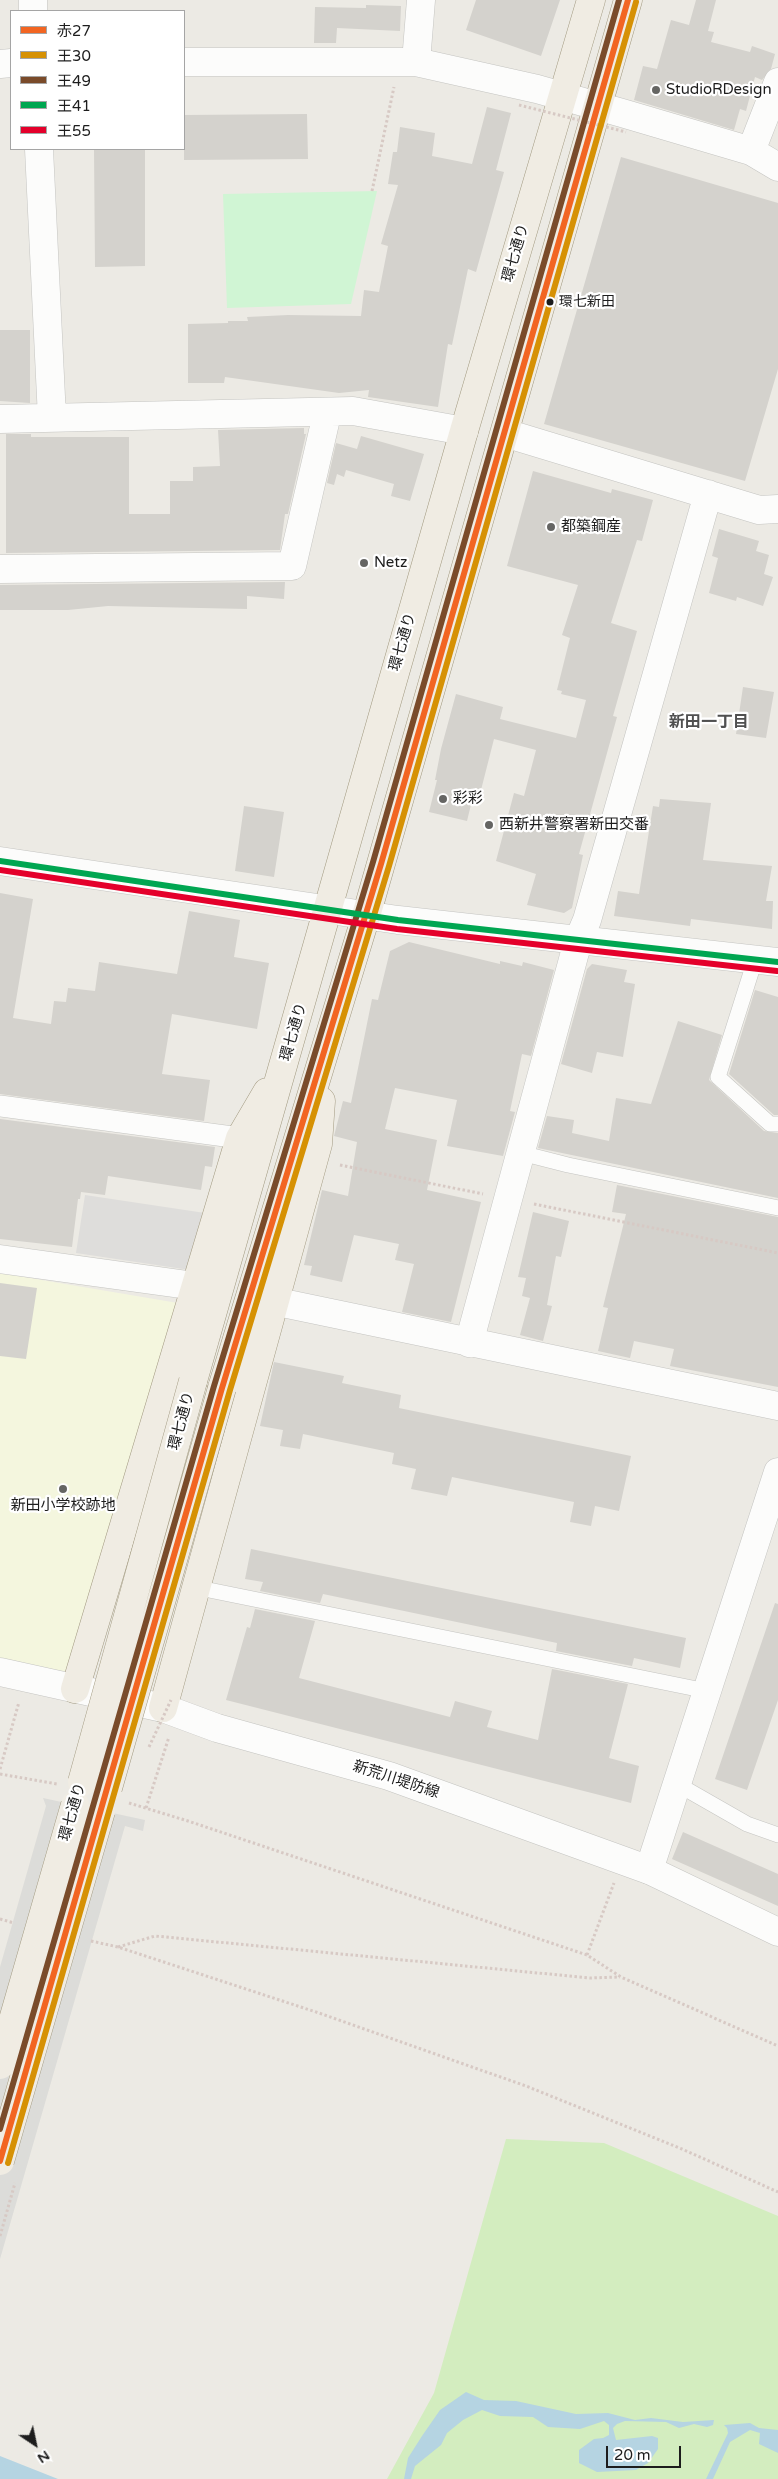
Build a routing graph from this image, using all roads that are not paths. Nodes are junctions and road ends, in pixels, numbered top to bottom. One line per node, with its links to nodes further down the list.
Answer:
1 (421, 0): 5 (street)
2 (591, 0): 7 (main road, 環七通り)
3 (628, 0): 8 (main road, 環七通り)
4 (185, 62): 5 (street)
5 (416, 62): 7 (street)
6 (778, 82): 10 (street)
7 (563, 96): 8 (street); 15 (main road, 環七通り)
8 (598, 106): 10 (street); 16 (main road, 環七通り)
9 (39, 150): 13 (street)
10 (751, 151): 11 (street)
11 (778, 168)
12 (327, 414): 13 (street); 15 (street); 19 (street)
13 (52, 418): 14 (street)
14 (0, 419)
15 (464, 431): 21 (main road, 環七通り)
16 (505, 433): 17 (street); 22 (main road, 環七通り)
17 (708, 494): 18 (street); 23 (street)
18 (778, 509)
19 (0, 569)
20 (0, 861): 21 (street)
21 (328, 910): 22 (street); 26 (main road, 環七通り)
22 (366, 916): 23 (street); 25 (main road, 環七通り)
23 (578, 941): 24 (street); 30 (street)
24 (767, 961): 28 (lane)
25 (321, 1064): 34 (main road); 44 (main road, 環七通り, bridge)
26 (283, 1070): 29 (main road); 44 (main road, 環七通り, bridge)
27 (0, 1106): 29 (street)
28 (778, 1124)
29 (240, 1138): 33 (main road)
30 (521, 1152): 31 (lane); 35 (street)
31 (778, 1208)
32 (0, 1259): 33 (street)
33 (195, 1286): 40 (main road)
34 (273, 1301): 35 (street); 42 (main road)
35 (469, 1343): 36 (street)
36 (778, 1406)
37 (778, 1472): 41 (street)
38 (204, 1588): 41 (lane)
39 (13, 1675): 40 (street, 新荒川堤防線)
40 (75, 1689): 42 (street, 新荒川堤防線)
41 (707, 1691): 43 (street)
42 (170, 1707): 46 (street, 新荒川堤防線)
43 (677, 1784): 45 (lane); 46 (street)
44 (91, 1795): 48 (main road, 環七通り, bridge); 49 (main road, 環七通り, bridge)
45 (778, 1834)
46 (649, 1870): 47 (street, 新荒川堤防線)
47 (778, 1932)
48 (0, 2065)
49 (0, 2161)

